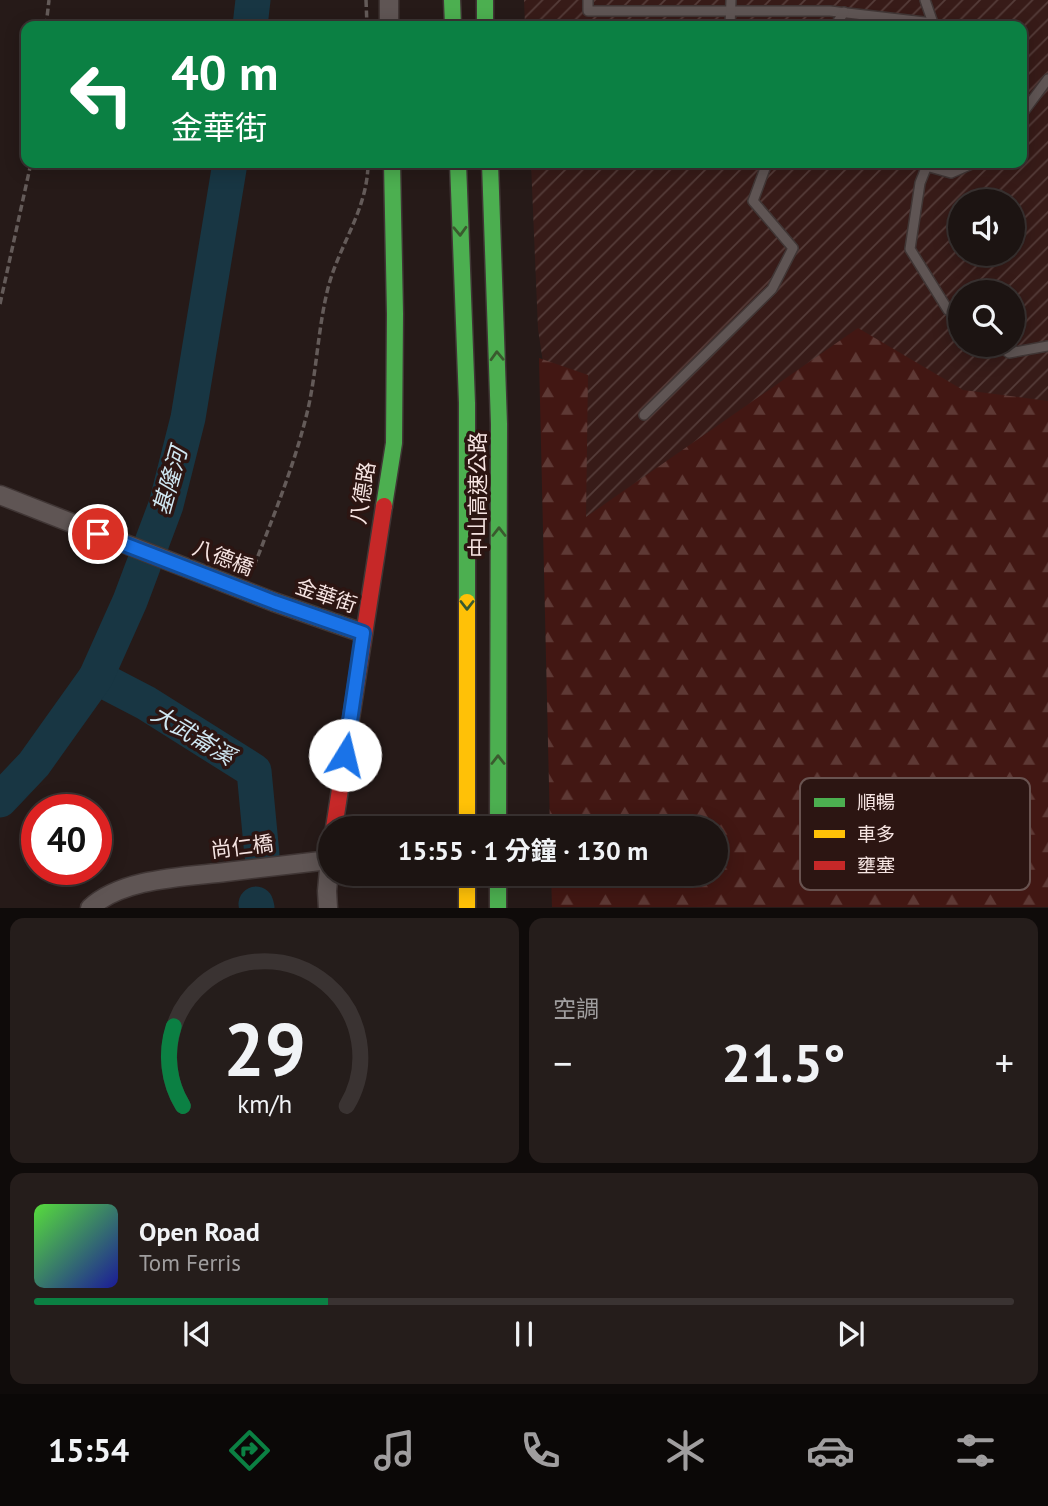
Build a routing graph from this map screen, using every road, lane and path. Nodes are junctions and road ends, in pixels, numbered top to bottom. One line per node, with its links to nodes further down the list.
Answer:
1 (49, 0): 11 (path)
2 (366, 0): 12 (path)
3 (389, 0): 13 (street)
4 (452, 0): 14 (main road)
5 (485, 0): 15 (main road)
6 (588, 0): 9 (lane)
7 (731, 0): 9 (lane)
8 (925, 0): 19 (lane)
9 (731, 10): 10 (lane); 16 (lane)
10 (844, 12): 17 (lane); 18 (lane)
11 (47, 21)
12 (367, 21)
13 (389, 21)
14 (453, 21)
15 (485, 21)
16 (730, 21)
17 (838, 21)
18 (906, 21)
19 (933, 21)
20 (1048, 79): 21 (lane)
21 (1027, 107)
22 (30, 168): 31 (path)
23 (367, 168): 37 (path)
24 (392, 168): 39 (main road, 八德路)
25 (458, 168): 41 (main road, 中山高速公路, one-way to 41)
26 (490, 168): 42 (main road, 中山高速公路, one-way to 26)
27 (765, 168): 35 (lane)
28 (926, 168): 32 (lane)
29 (938, 168): 30 (lane)
30 (962, 168)
31 (0, 304)
32 (948, 310)
33 (1048, 346): 34 (lane)
34 (1025, 350)
35 (644, 415)
36 (0, 495): 38 (street, 八德橋)
37 (244, 574)
38 (274, 602): 39 (street, 金華街)
39 (363, 633): 40 (main road, 八德路)
40 (336, 816)
41 (467, 816)
42 (498, 816)
43 (318, 855): 47 (street, 尚仁橋)
44 (327, 886): 48 (street)
45 (467, 886): 49 (main road)
46 (498, 886): 50 (main road)
47 (90, 908)
48 (328, 908)
49 (467, 908)
50 (498, 908)

